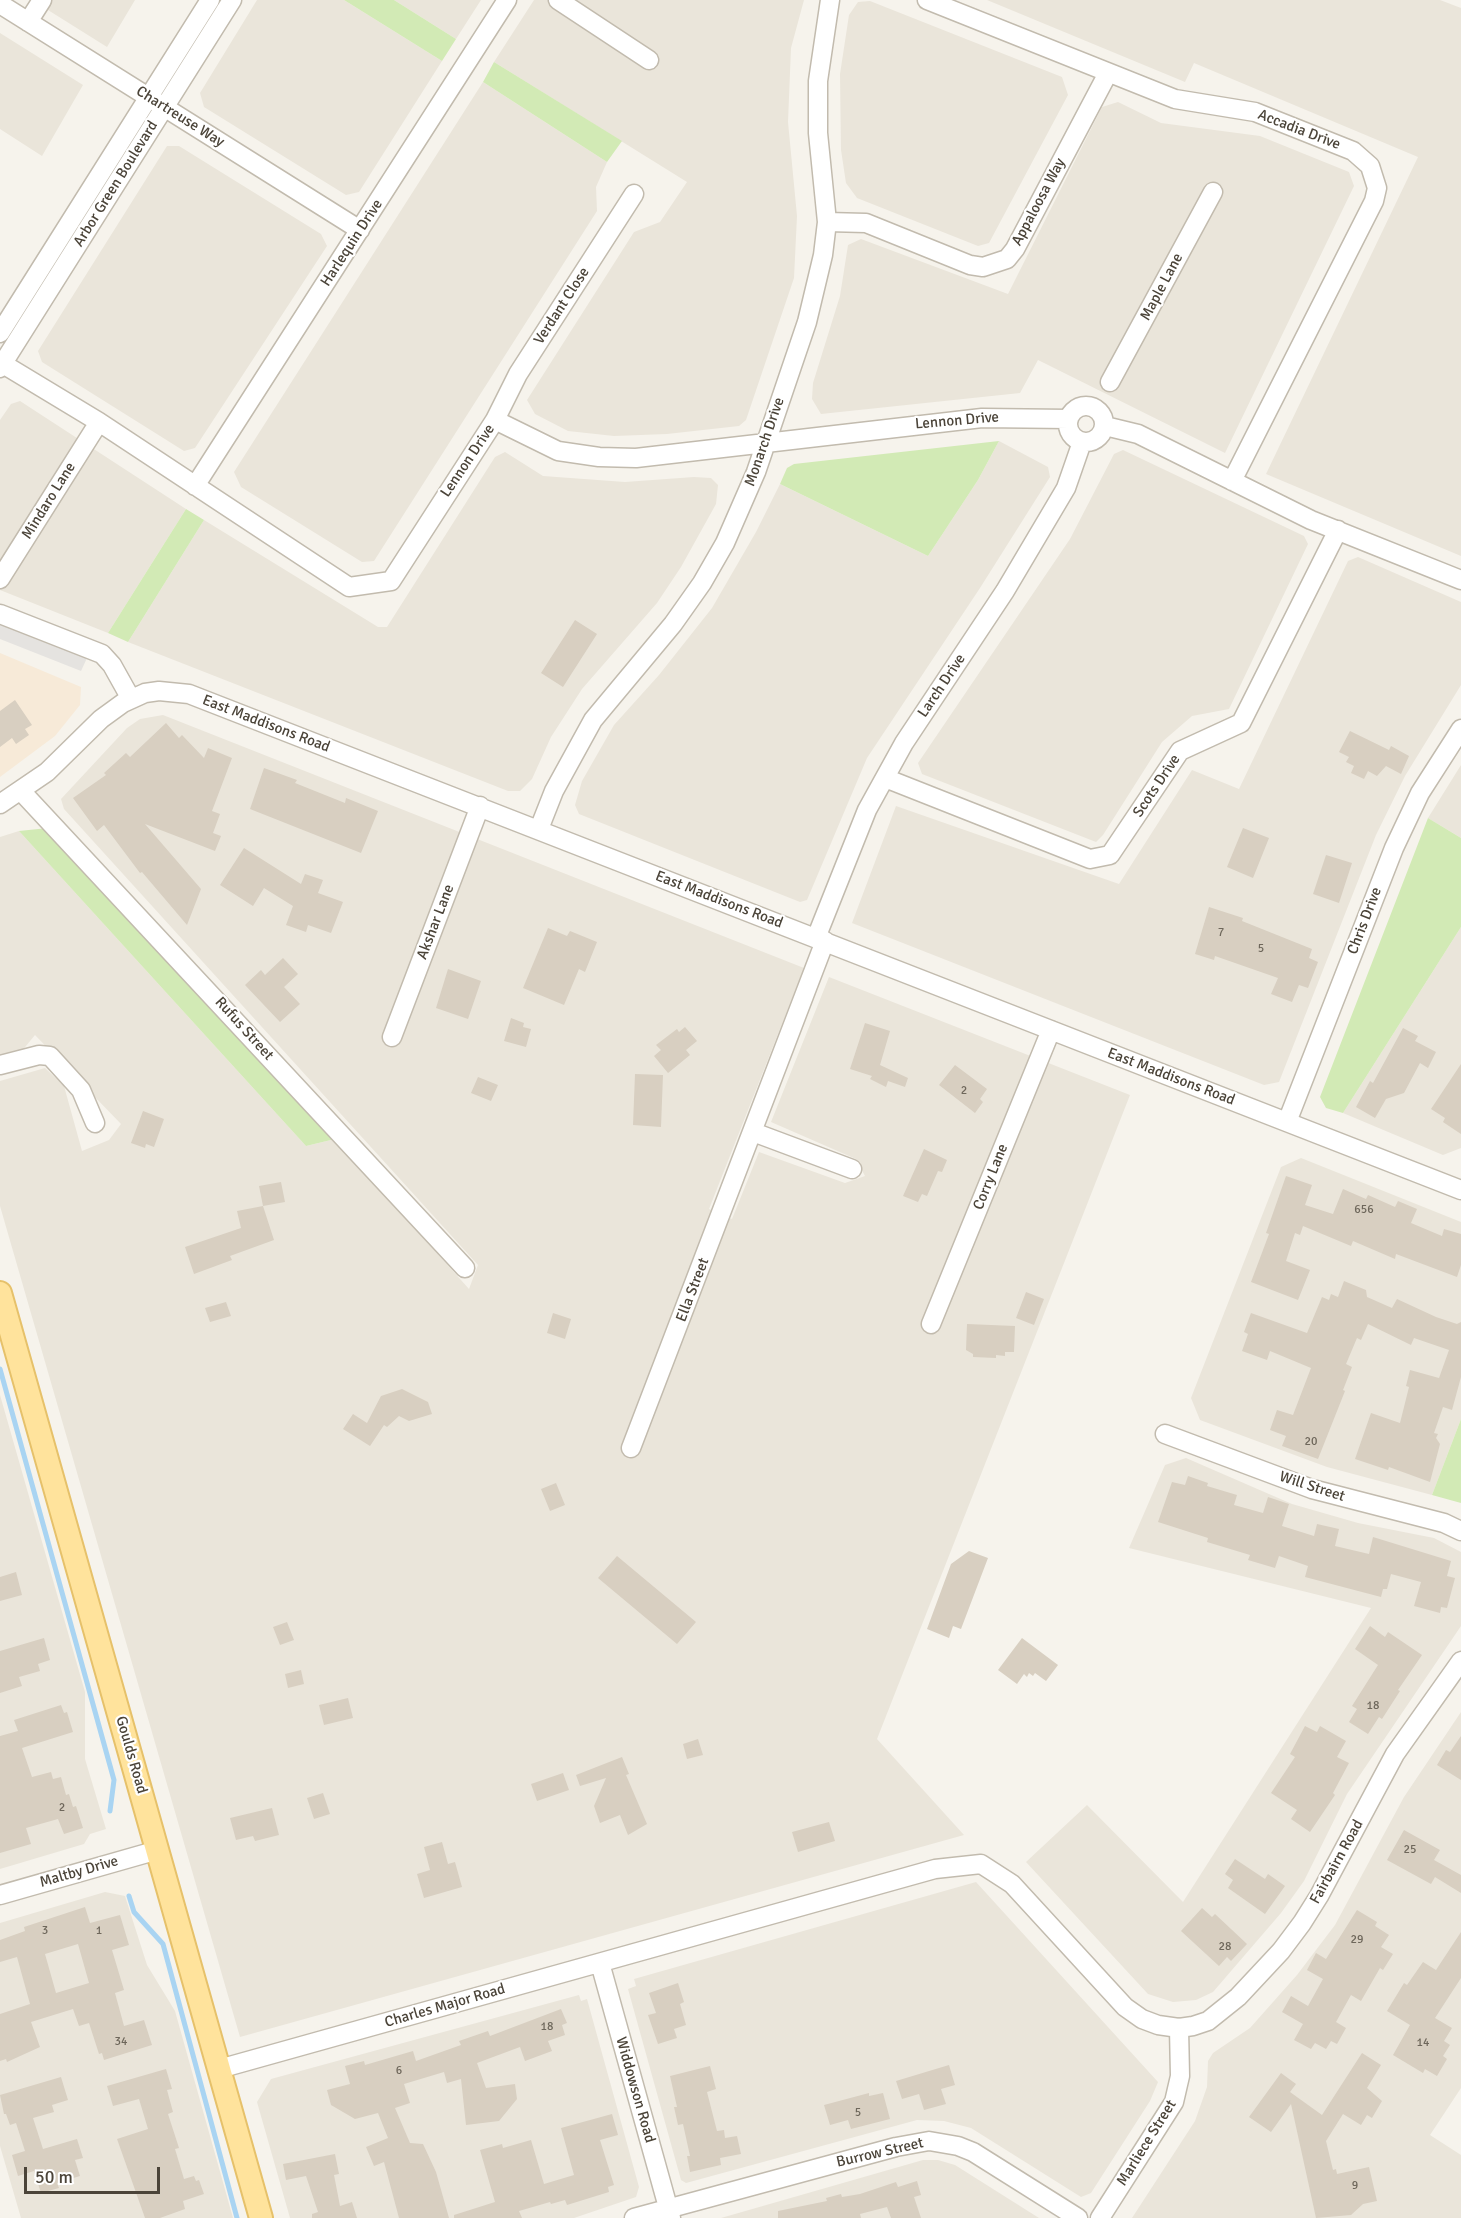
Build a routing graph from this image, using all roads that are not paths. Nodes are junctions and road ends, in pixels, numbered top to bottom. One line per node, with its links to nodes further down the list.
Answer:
1 (42, 0): 9 (street)
2 (210, 0): 12 (street, Arbor Green Boulevard)
3 (232, 0): 12 (street, Arbor Green Boulevard)
4 (507, 0): 16 (street, Harlequin Drive)
5 (558, 0): 10 (street)
6 (830, 0): 15 (street, Monarch Drive)
7 (927, 0): 11 (street, Accadia Drive)
8 (0, 4): 9 (street, Chartreuse Way)
9 (28, 22): 12 (street, Chartreuse Way)
10 (648, 60)
11 (1108, 73): 15 (street, Appaloosa Way); 26 (street, Accadia Drive)
12 (156, 102): 16 (street, Chartreuse Way); 17 (street, Arbor Green Boulevard); 18 (street, Arbor Green Boulevard)
13 (1213, 192): 19 (street, Maple Lane)
14 (634, 194): 21 (street, Verdant Close)
15 (827, 222): 25 (street, Monarch Drive)
16 (360, 230): 27 (street, Harlequin Drive)
17 (0, 333)
18 (1, 366): 22 (street, Lennon Drive)
19 (1110, 382)
20 (1069, 418): 23 (street, Lennon Drive); 24 (street); 25 (street, Lennon Drive)
21 (495, 420): 25 (street, Lennon Drive); 27 (street, Lennon Drive)
22 (99, 422): 27 (street, Lennon Drive); 29 (street, Mindaro Lane)
23 (1105, 426): 24 (street); 26 (street)
24 (1082, 442): 34 (street, Larch Drive)
25 (763, 445): 38 (street, Monarch Drive)
26 (1232, 481): 28 (street)
27 (195, 486)
28 (1338, 530): 30 (street); 34 (street, Scots Drive)
29 (0, 579)
30 (1461, 580)
31 (0, 614): 32 (street)
32 (131, 699): 35 (street, East Maddisons Road); 37 (street, East Maddisons Road)
33 (1461, 729): 43 (street, Chris Drive)
34 (885, 778): 39 (street, Larch Drive)
35 (21, 791): 36 (street, East Maddisons Road); 48 (street, Rufus Street)
36 (0, 804)
37 (480, 807): 38 (street, East Maddisons Road); 41 (street, Akshar Lane)
38 (539, 829): 39 (street, East Maddisons Road)
39 (820, 939): 40 (street, East Maddisons Road); 45 (street, Ella Street)
40 (1051, 1030): 43 (street, East Maddisons Road); 50 (street, Corry Lane)
41 (392, 1037)
42 (0, 1065): 44 (street)
43 (1287, 1122): 47 (street, East Maddisons Road)
44 (95, 1123)
45 (753, 1132): 46 (street); 52 (street, Ella Street)
46 (852, 1169)
47 (1461, 1190)
48 (465, 1268)
49 (0, 1293): 55 (main road, Goulds Road)
50 (931, 1324)
51 (1165, 1434): 53 (street, Will Street)
52 (632, 1448)
53 (1461, 1531)
54 (1461, 1661): 58 (street, Fairbairn Road)
55 (158, 1850): 56 (street, Maltby Drive); 59 (main road, Goulds Road)
56 (0, 1894)
57 (600, 1963): 58 (street, Charles Major Road); 59 (street, Charles Major Road); 60 (street, Widdowson Road)
58 (1179, 2028): 64 (street, Marliece Street)
59 (219, 2069): 61 (main road, Goulds Road)
60 (669, 2214): 62 (street, Burrow Street); 63 (street, Burrow Street)
61 (261, 2218)
62 (634, 2218)
63 (1078, 2218)
64 (1100, 2218)

